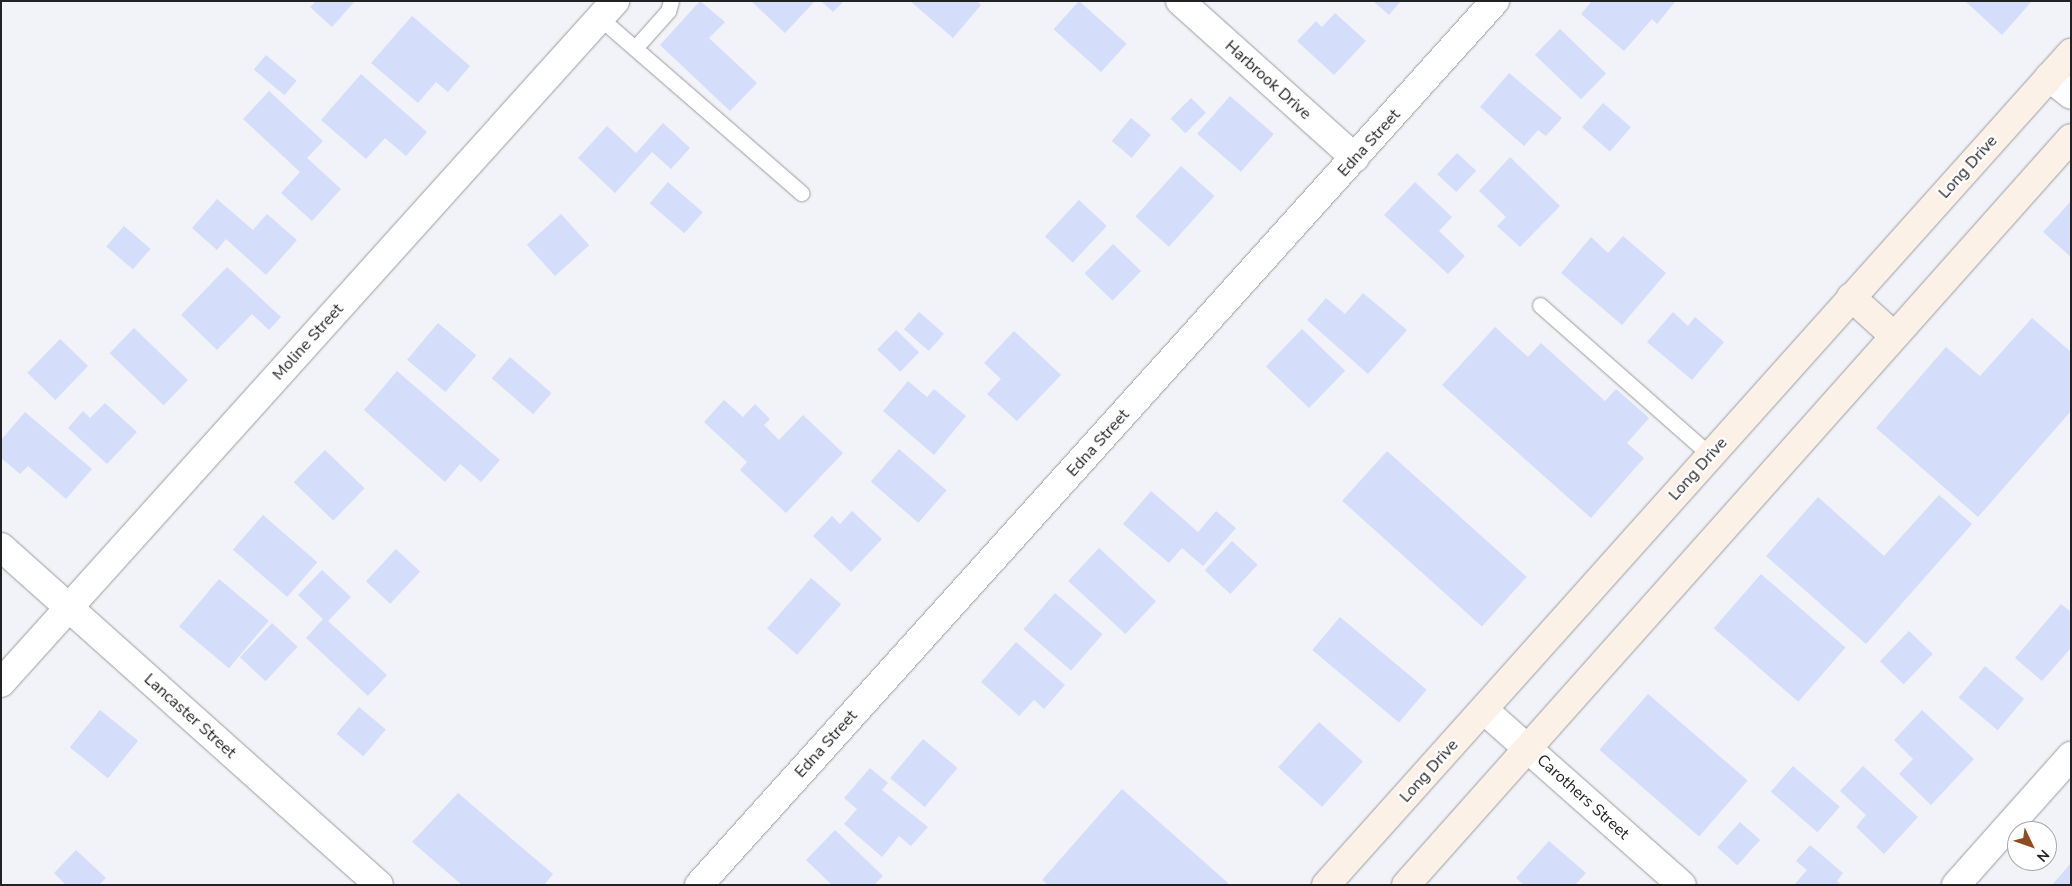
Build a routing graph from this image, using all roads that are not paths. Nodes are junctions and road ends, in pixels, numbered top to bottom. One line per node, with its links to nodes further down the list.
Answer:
1 (671, 1): 5 (lane)
2 (1180, 1): 10 (street, Harbrook Drive)
3 (1495, 1): 10 (street, Edna Street)
4 (608, 10): 5 (lane); 17 (street, Moline Street)
5 (635, 48): 11 (lane)
6 (2071, 53): 7 (main road, Long Drive)
7 (2049, 77): 8 (street); 12 (main road, Long Drive)
8 (2071, 95)
9 (2071, 138): 14 (main road)
10 (1355, 158): 23 (street, Edna Street)
11 (801, 193)
12 (1851, 297): 14 (main road); 15 (main road, Long Drive)
13 (1540, 305): 15 (lane)
14 (1894, 336): 20 (main road)
15 (1710, 455): 19 (main road, Long Drive)
16 (1, 547): 17 (street, Lancaster Street)
17 (68, 609): 18 (street, Moline Street); 22 (street, Lancaster Street)
18 (1, 683)
19 (1484, 710): 20 (street, Carothers Street); 24 (main road, Long Drive)
20 (1528, 748): 25 (main road); 26 (street, Carothers Street)
21 (2071, 756): 27 (street)
22 (379, 885)
23 (699, 885)
24 (1326, 885)
25 (1406, 885)
26 (1682, 885)
27 (1956, 885)

